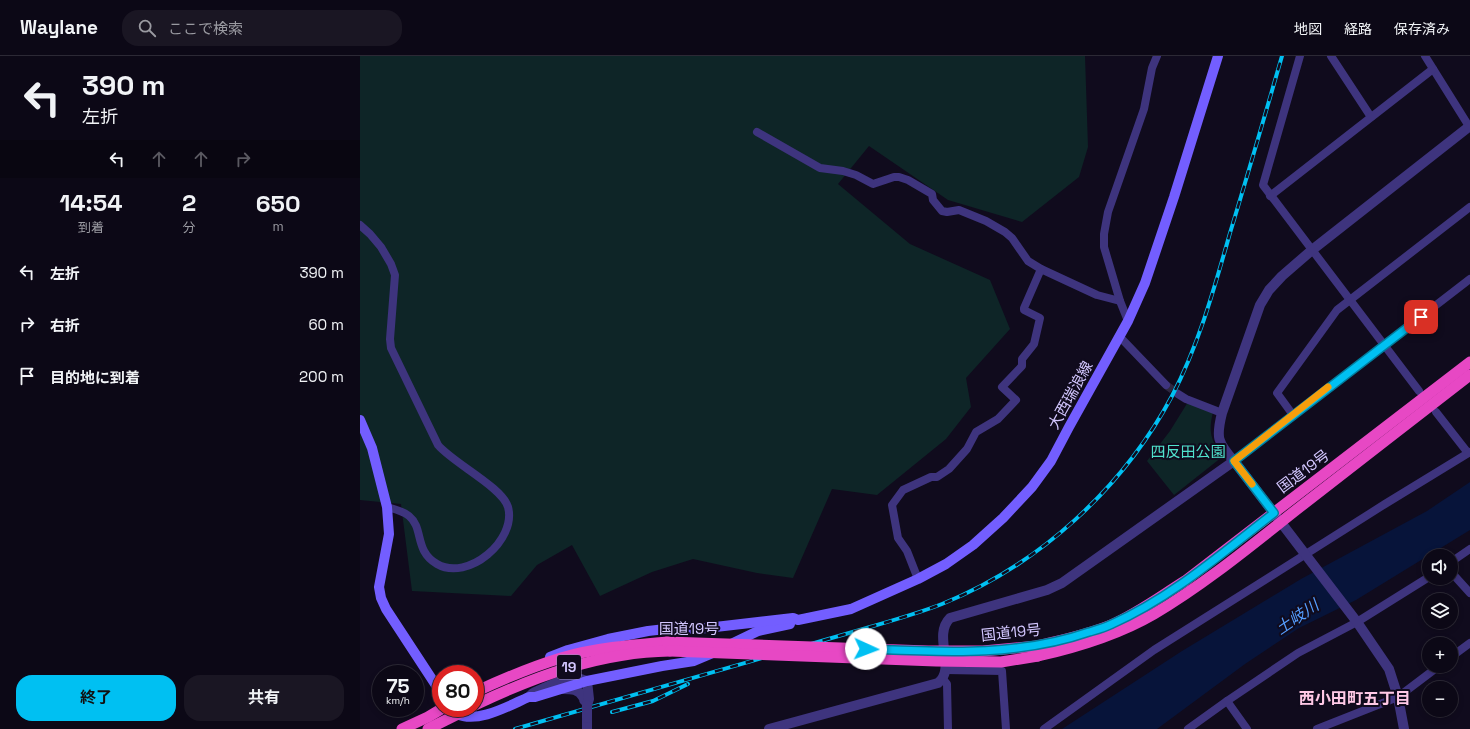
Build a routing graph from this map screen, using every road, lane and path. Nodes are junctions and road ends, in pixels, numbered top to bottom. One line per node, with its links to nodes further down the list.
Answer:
1 (1156, 56): 17 (street)
2 (1218, 56): 18 (main road, 大西瑞浪線)
3 (1300, 56): 10 (street)
4 (1331, 56): 7 (street)
5 (1425, 56): 6 (street)
6 (1433, 69): 7 (street); 8 (street)
7 (1371, 117): 10 (street)
8 (1470, 127): 13 (street)
9 (757, 132): 14 (street)
10 (1270, 196): 13 (street)
11 (1470, 207): 16 (street)
12 (360, 225): 32 (street)
13 (1312, 250): 16 (street); 27 (street)
14 (1041, 269): 17 (street); 38 (street)
15 (1470, 279): 20 (street)
16 (1350, 299): 20 (street); 28 (street)
17 (1120, 301): 18 (street)
18 (1128, 320): 19 (main road, 大西瑞浪線)
19 (1119, 336): 23 (street); 38 (main road, 大西瑞浪線)
20 (1384, 345): 24 (street); 28 (street)
21 (1470, 362): 33 (highway, 国道19号 / 19)
22 (1470, 375): 34 (highway, 国道19号 / 19)
23 (1166, 385)
24 (1419, 392)
25 (1178, 394): 27 (street)
26 (1436, 412): 30 (street)
27 (1222, 413): 31 (street)
28 (1292, 415): 31 (street)
29 (360, 420): 32 (main road)
30 (1469, 453): 36 (street)
31 (1234, 461): 33 (street); 52 (street)
32 (387, 507): 53 (main road)
33 (1274, 513): 34 (street); 47 (highway, 国道19号 / 19)
34 (1281, 522): 36 (street); 47 (highway, 国道19号 / 19)
35 (1470, 549): 37 (street)
36 (1306, 555): 43 (street); 71 (street)
37 (1458, 557)
38 (918, 579): 42 (main road, 大西瑞浪線)
39 (1422, 580): 43 (street)
40 (1458, 580): 41 (street)
41 (1470, 593)
42 (798, 620): 44 (main road); 49 (main road)
43 (1355, 620): 58 (street); 60 (street)
44 (698, 629): 49 (main road); 50 (main road)
45 (1470, 643): 48 (street)
46 (668, 646): 47 (highway, 国道19号 / 19, bridge); 50 (highway, 国道19号 / 19); 59 (highway, 国道19号 / 19)
47 (1037, 651)
48 (1458, 652)
49 (708, 655): 54 (main road)
50 (525, 670): 55 (highway, 国道19号 / 19)
51 (1430, 673): 58 (street)
52 (944, 674): 68 (street); 69 (street); 70 (street)
53 (432, 679)
54 (587, 681): 56 (main road); 57 (street); 61 (street)
55 (484, 688)
56 (560, 689): 57 (main road); 61 (street)
57 (529, 697): 63 (main road)
58 (1398, 697): 74 (street); 75 (street)
59 (484, 701)
60 (1227, 701): 72 (street); 73 (street)
61 (587, 703): 67 (street, bridge)
62 (432, 715): 65 (highway)
63 (484, 716)
64 (445, 717): 66 (highway)
65 (402, 729)
66 (428, 729)
67 (588, 729)
68 (769, 729)
69 (948, 729)
70 (1006, 729)
71 (1044, 729)
72 (1188, 729)
73 (1247, 729)
74 (1317, 729)
75 (1404, 729)

